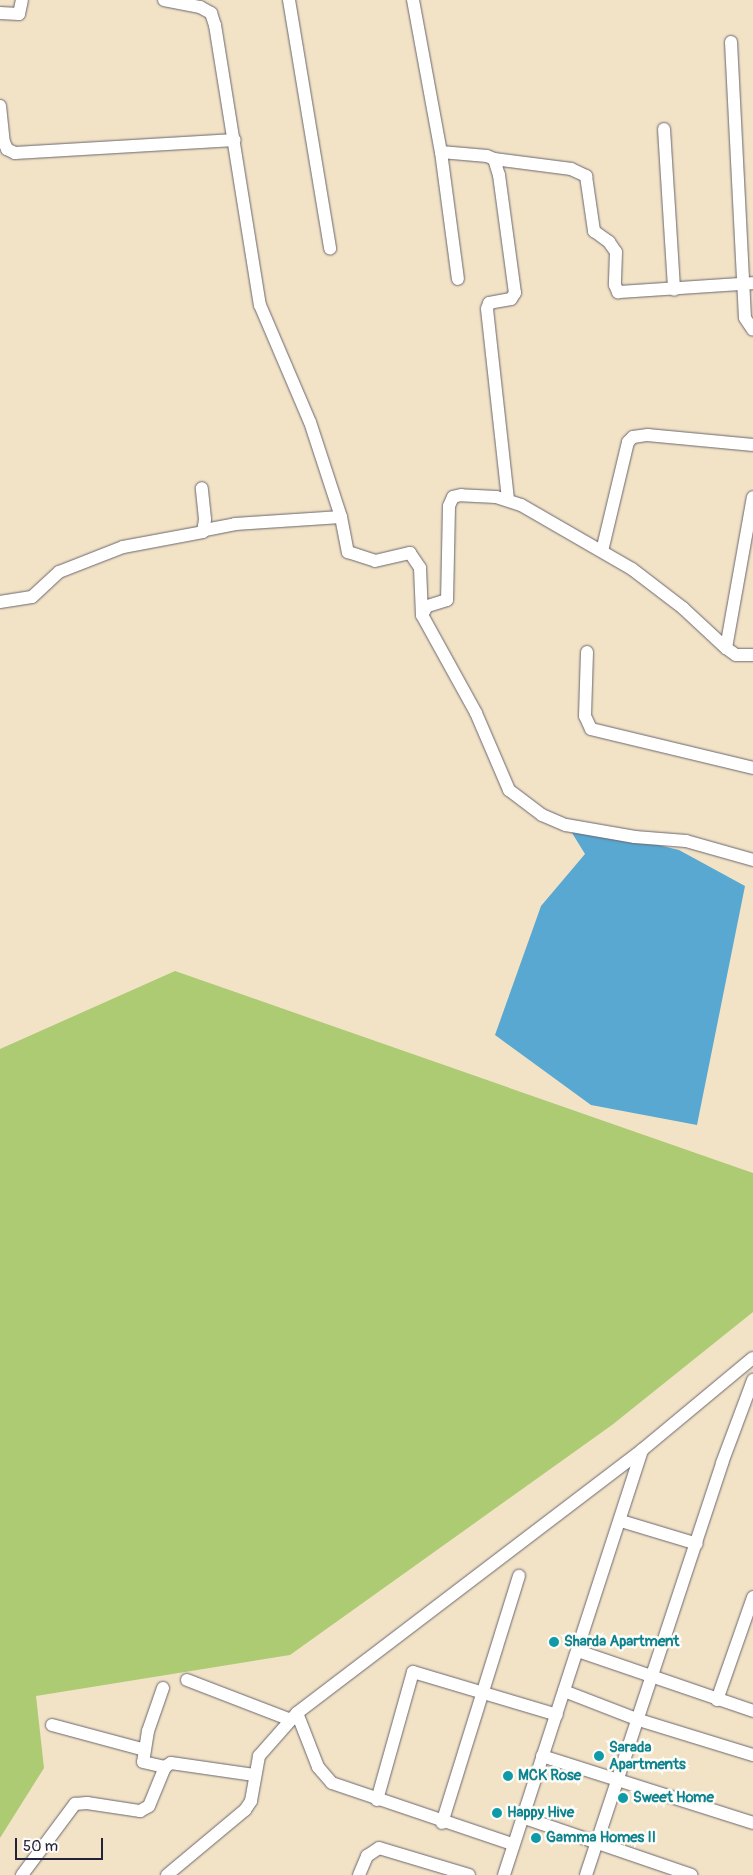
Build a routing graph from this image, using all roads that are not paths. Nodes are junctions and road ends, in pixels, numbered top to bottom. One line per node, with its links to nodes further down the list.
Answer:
1 (22, 0): 7 (street)
2 (164, 0): 6 (street)
3 (212, 0): 6 (street)
4 (289, 0): 14 (street)
5 (412, 0): 12 (street)
6 (211, 13): 11 (street)
7 (0, 14)
8 (731, 42): 16 (street)
9 (0, 106): 11 (street)
10 (664, 129): 17 (street)
11 (235, 140): 23 (street)
12 (441, 152): 13 (street); 15 (street)
13 (494, 159): 17 (street); 22 (street)
14 (330, 249)
15 (458, 279)
16 (748, 283): 17 (street); 18 (street)
17 (674, 290)
18 (753, 330)
19 (753, 445): 25 (street)
20 (202, 488): 24 (street)
21 (753, 497): 28 (street)
22 (508, 499): 25 (street); 27 (street)
23 (342, 517): 24 (street); 27 (street)
24 (205, 530): 26 (street)
25 (602, 551): 28 (street)
26 (0, 602)
27 (422, 615): 32 (street)
28 (726, 648): 30 (street)
29 (587, 652): 31 (street)
30 (753, 655)
31 (753, 768)
32 (753, 860)
33 (753, 1358): 35 (street)
34 (753, 1380): 37 (street)
35 (642, 1450): 36 (street); 49 (street)
36 (621, 1521): 37 (street); 40 (street)
37 (697, 1544): 41 (street)
38 (519, 1576): 45 (street)
39 (753, 1597): 46 (street)
40 (578, 1651): 41 (street); 44 (street)
41 (652, 1679): 46 (street); 50 (street)
42 (188, 1680): 49 (street)
43 (163, 1688): 52 (street)
44 (564, 1691): 48 (street); 50 (street)
45 (483, 1693): 48 (street); 58 (street); 60 (street)
46 (717, 1700): 47 (street)
47 (753, 1711)
48 (557, 1715): 54 (street)
49 (294, 1716): 56 (street); 58 (street)
50 (639, 1720): 53 (street); 57 (street)
51 (52, 1725): 52 (street)
52 (145, 1750): 55 (street)
53 (753, 1755)
54 (542, 1756): 57 (street); 59 (street)
55 (165, 1767): 56 (street); 64 (street)
56 (254, 1775): 65 (street)
57 (618, 1778): 61 (street); 62 (street)
58 (377, 1800): 60 (street)
59 (522, 1817): 62 (street); 63 (street)
60 (442, 1823): 63 (street)
61 (753, 1823)
62 (597, 1840): 69 (street); 70 (street)
63 (512, 1844): 68 (street)
64 (22, 1875)
65 (167, 1875)
66 (359, 1875): 67 (street)
67 (469, 1875)
68 (504, 1875)
69 (586, 1875)
70 (691, 1875)

